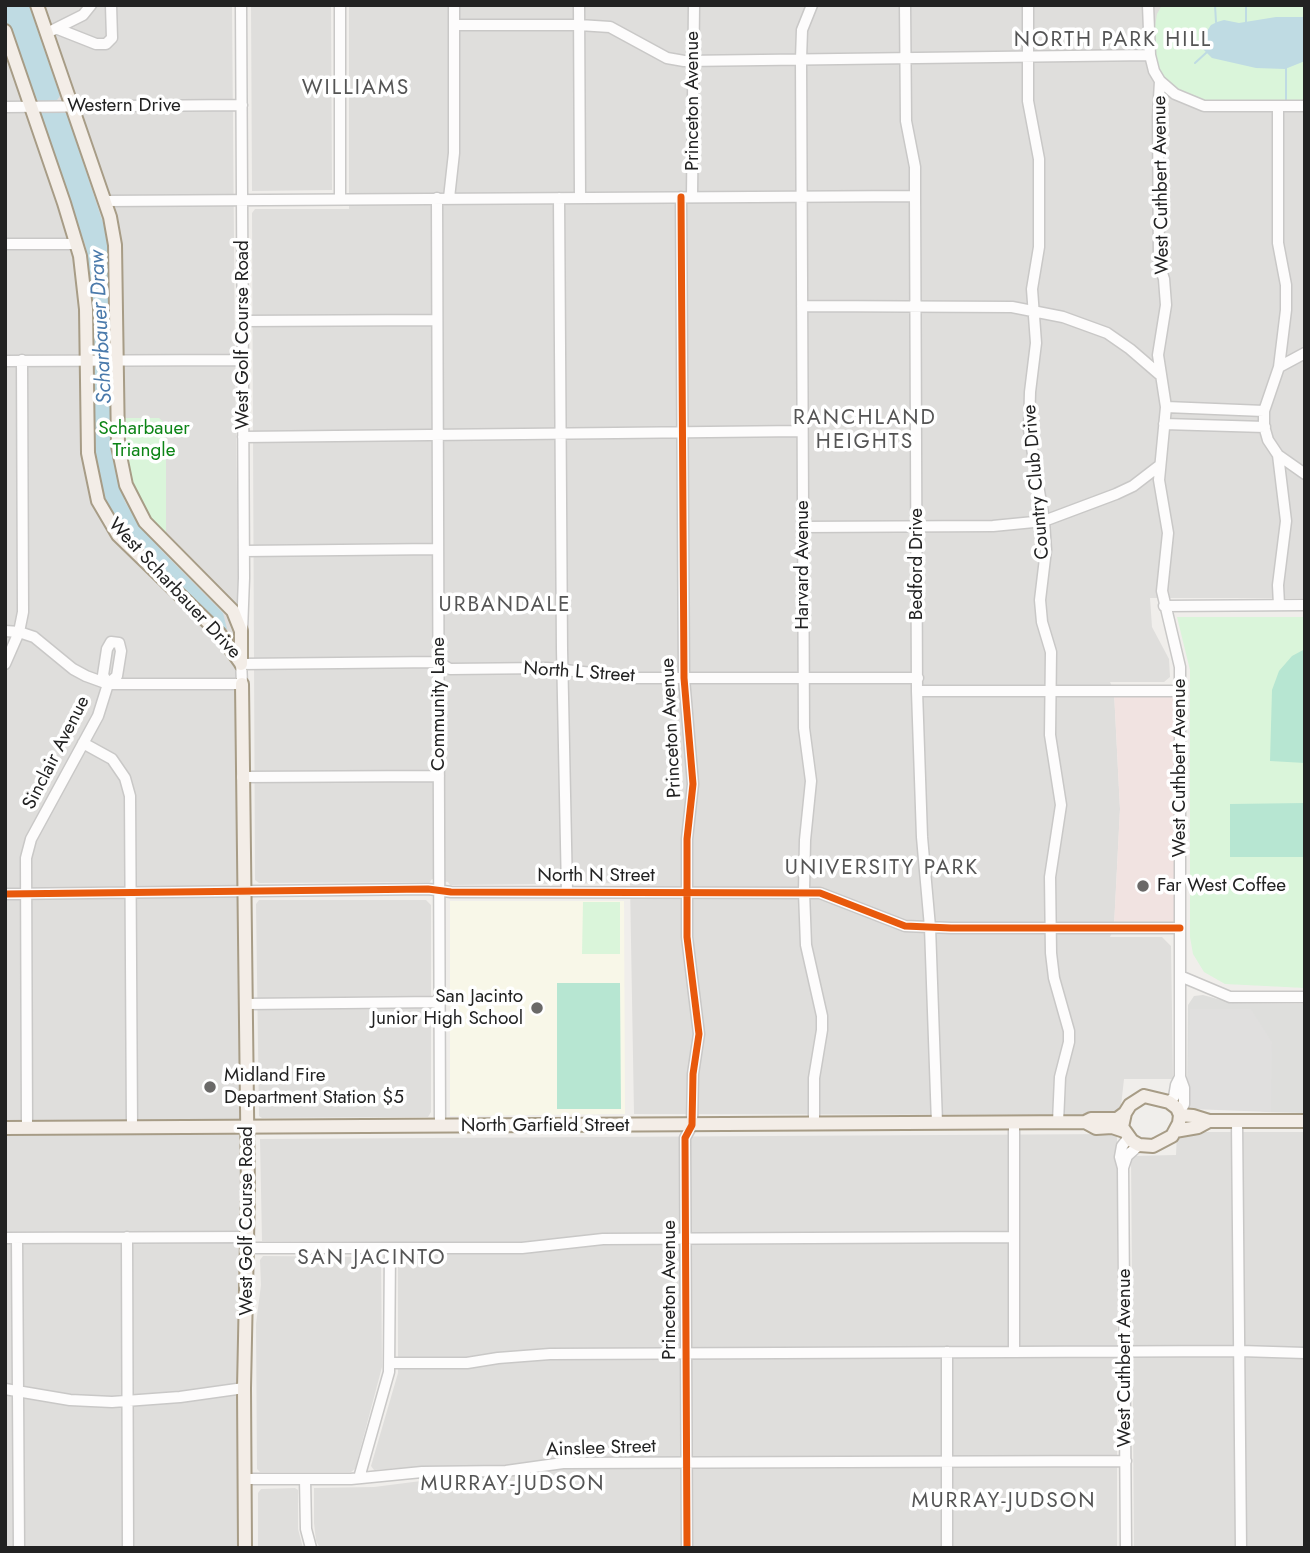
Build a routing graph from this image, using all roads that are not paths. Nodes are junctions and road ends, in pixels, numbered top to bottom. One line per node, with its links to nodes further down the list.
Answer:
1 (37, 5): 17 (main road, West Scharbauer Drive)
2 (91, 5): 17 (street)
3 (111, 5): 17 (street)
4 (241, 5): 25 (street, West Golf Course Road)
5 (340, 5): 39 (street)
6 (454, 5): 15 (street)
7 (579, 5): 16 (street)
8 (694, 5): 23 (street, Princeton Avenue)
9 (812, 5): 22 (street, Harvard Avenue)
10 (905, 5): 21 (street, Bedford Drive)
11 (1028, 5): 20 (street, Country Club Drive)
12 (1148, 5): 14 (street, West Cuthbert Avenue)
13 (1156, 5): 14 (street)
14 (1148, 17): 19 (street, West Cuthbert Avenue)
15 (454, 25): 16 (street); 35 (street)
16 (579, 25): 23 (street); 37 (street)
17 (52, 30): 26 (main road, West Scharbauer Drive)
18 (5, 32): 30 (main road, West Scharbauer Drive)
19 (1150, 55): 20 (street); 24 (street, West Cuthbert Avenue)
20 (1028, 57): 21 (street); 45 (street, Country Club Drive)
21 (905, 58): 22 (street); 31 (street, Bedford Drive)
22 (801, 59): 23 (street); 33 (street, Harvard Avenue)
23 (693, 60): 32 (street, Princeton Avenue)
24 (1160, 80): 27 (street); 55 (street, West Cuthbert Avenue)
25 (242, 105): 26 (street, Western Drive); 38 (street, West Golf Course Road)
26 (68, 106): 30 (street, Western Drive); 40 (main road, West Scharbauer Drive)
27 (1278, 106): 28 (street); 54 (street)
28 (1305, 106)
29 (5, 107): 30 (street, Western Drive)
30 (32, 107): 42 (main road, West Scharbauer Drive)
31 (915, 196): 33 (street); 44 (street, Bedford Drive)
32 (687, 197): 33 (street); 37 (street); 63 (street, Princeton Avenue)
33 (801, 197): 43 (street, Harvard Avenue)
34 (437, 198): 35 (street); 39 (street); 46 (street, Community Lane)
35 (449, 198): 36 (street)
36 (559, 198): 37 (street); 64 (street)
37 (580, 198)
38 (242, 199): 39 (street); 40 (street); 47 (street, West Golf Course Road)
39 (340, 199)
40 (104, 201): 51 (main road, West Scharbauer Drive)
41 (5, 244): 42 (street)
42 (76, 244): 53 (main road, West Scharbauer Drive)
43 (802, 306): 44 (street); 62 (street, Harvard Avenue)
44 (915, 307): 45 (street); 72 (street, Bedford Drive)
45 (1033, 311): 55 (street); 70 (street, Country Club Drive)
46 (437, 320): 47 (street); 65 (street, Community Lane)
47 (243, 321): 52 (street, West Golf Course Road)
48 (1305, 353): 54 (street)
49 (5, 360): 50 (street)
50 (22, 360): 53 (street); 79 (street)
51 (115, 360): 52 (street); 53 (street); 82 (main road, West Scharbauer Drive)
52 (243, 360): 66 (street, West Golf Course Road)
53 (89, 361): 82 (main road, West Scharbauer Drive)
54 (1279, 367): 58 (street)
55 (1159, 374): 56 (street, West Cuthbert Avenue)
56 (1166, 407): 57 (street); 59 (street, West Cuthbert Avenue)
57 (1217, 409): 58 (street); 60 (street)
58 (1264, 411): 61 (street)
59 (1164, 425): 60 (street); 68 (street, West Cuthbert Avenue)
60 (1217, 426): 61 (street)
61 (1265, 427): 67 (street)
62 (803, 431): 63 (street); 71 (street, Harvard Avenue)
63 (682, 432): 64 (street); 84 (street, Princeton Avenue)
64 (561, 434): 65 (street); 83 (street)
65 (438, 436): 66 (street); 73 (street, Community Lane)
66 (243, 437): 74 (street, West Golf Course Road)
67 (1278, 456): 69 (street); 75 (street)
68 (1159, 466): 70 (street); 77 (street, West Cuthbert Avenue)
69 (1305, 474)
70 (1044, 521): 72 (street); 90 (street, Country Club Drive)
71 (803, 527): 72 (street); 85 (street, Harvard Avenue)
72 (917, 527): 86 (street, Bedford Drive)
73 (438, 549): 74 (street); 80 (street, Community Lane)
74 (244, 551): 82 (street, West Golf Course Road)
75 (1279, 605): 76 (street); 77 (street)
76 (1305, 605)
77 (1164, 606): 91 (street, West Cuthbert Avenue)
78 (5, 631): 79 (street)
79 (19, 632): 81 (street); 87 (street)
80 (438, 662): 82 (street, North L Street); 83 (street, North L Street); 93 (street, Community Lane)
81 (5, 664)
82 (241, 664): 88 (street, West Golf Course Road)
83 (562, 669): 84 (street, North L Street); 97 (street)
84 (684, 678): 85 (street, North L Street); 96 (street, Princeton Avenue)
85 (804, 678): 86 (street, North L Street); 98 (street, Harvard Avenue)
86 (918, 678): 89 (street, Bedford Drive)
87 (108, 684): 88 (street); 92 (street, Sinclair Avenue)
88 (242, 684): 94 (main road, West Golf Course Road)
89 (918, 691): 90 (street); 103 (street, Bedford Drive)
90 (1051, 691): 91 (street); 104 (street, Country Club Drive)
91 (1180, 691): 105 (street, West Cuthbert Avenue)
92 (83, 743): 101 (street, Sinclair Avenue); 102 (street)
93 (439, 776): 94 (street); 95 (street, Community Lane)
94 (242, 777): 99 (main road, West Golf Course Road)
95 (439, 890): 97 (street, North N Street); 99 (street, North N Street); 108 (street, Community Lane)
96 (687, 891): 97 (street, North N Street); 98 (street, North N Street); 122 (street, Princeton Avenue)
97 (567, 892)
98 (804, 892): 103 (street, North N Street); 120 (street, Harvard Avenue)
99 (243, 893): 102 (street, North N Street); 109 (main road, West Golf Course Road)
100 (5, 894): 101 (street, North N Street)
101 (26, 894): 102 (street, North N Street); 126 (street, Sinclair Avenue)
102 (130, 894): 127 (street)
103 (930, 927): 104 (street, North N Street); 121 (street, Bedford Drive)
104 (1050, 928): 105 (street, North N Street); 117 (street, Country Club Drive)
105 (1180, 928): 106 (street, West Cuthbert Avenue)
106 (1180, 976): 107 (street); 110 (street, West Cuthbert Avenue)
107 (1305, 997)
108 (440, 1002): 109 (street); 123 (street, Community Lane)
109 (246, 1004): 124 (main road, West Golf Course Road)
110 (1180, 1077): 111 (street, West Cuthbert Avenue); 113 (street, West Cuthbert Avenue)
111 (1169, 1102): 112 (main road); 113 (main road)
112 (1125, 1113): 118 (main road); 129 (main road)
113 (1179, 1115): 114 (main road); 128 (main road)
114 (1209, 1121): 119 (main road); 128 (main road)
115 (1305, 1121): 119 (main road)
116 (1014, 1122): 117 (main road, North Garfield Street); 121 (main road, North Garfield Street); 131 (street)
117 (1058, 1122): 118 (main road, North Garfield Street)
118 (1085, 1122): 129 (main road)
119 (1237, 1122): 138 (street)
120 (814, 1123): 121 (main road, North Garfield Street); 122 (main road, North Garfield Street)
121 (937, 1123)
122 (692, 1125): 123 (main road, North Garfield Street); 134 (street, Princeton Avenue)
123 (440, 1126): 124 (main road, North Garfield Street)
124 (248, 1127): 127 (main road, North Garfield Street); 135 (main road, West Golf Course Road)
125 (5, 1128): 126 (main road, North Garfield Street)
126 (27, 1128): 127 (main road, North Garfield Street)
127 (132, 1128)
128 (1175, 1131): 129 (main road)
129 (1131, 1138): 137 (street, West Cuthbert Avenue)
130 (127, 1237): 133 (street); 135 (street); 147 (street)
131 (1014, 1237): 134 (street); 140 (street)
132 (5, 1238): 133 (street)
133 (17, 1238): 146 (street)
134 (686, 1240): 136 (street); 142 (street, Princeton Avenue)
135 (249, 1243): 136 (street); 144 (main road, West Golf Course Road)
136 (390, 1248): 143 (street)
137 (1125, 1351): 138 (street); 140 (street); 149 (street, West Cuthbert Avenue)
138 (1240, 1351): 141 (street); 161 (street)
139 (947, 1352): 140 (street); 142 (street); 148 (street)
140 (1014, 1352)
141 (1305, 1353)
142 (686, 1354): 143 (street); 150 (street, Princeton Avenue)
143 (390, 1363): 151 (street)
144 (244, 1388): 147 (street); 152 (main road, West Golf Course Road)
145 (5, 1389): 146 (street)
146 (18, 1391): 147 (street); 154 (street)
147 (128, 1399): 155 (street)
148 (947, 1461): 149 (street, Ainslee Street); 150 (street, Ainslee Street); 159 (street)
149 (1126, 1461): 160 (street, West Cuthbert Avenue)
150 (687, 1463): 151 (street, Ainslee Street); 158 (street, Princeton Avenue)
151 (359, 1478): 153 (street, Ainslee Street)
152 (245, 1479): 153 (street, Ainslee Street); 156 (main road, West Golf Course Road)
153 (306, 1479): 157 (street)
154 (19, 1548)
155 (128, 1548)
156 (245, 1548)
157 (311, 1548)
158 (687, 1548)
159 (947, 1548)
160 (1126, 1548)
161 (1241, 1548)

